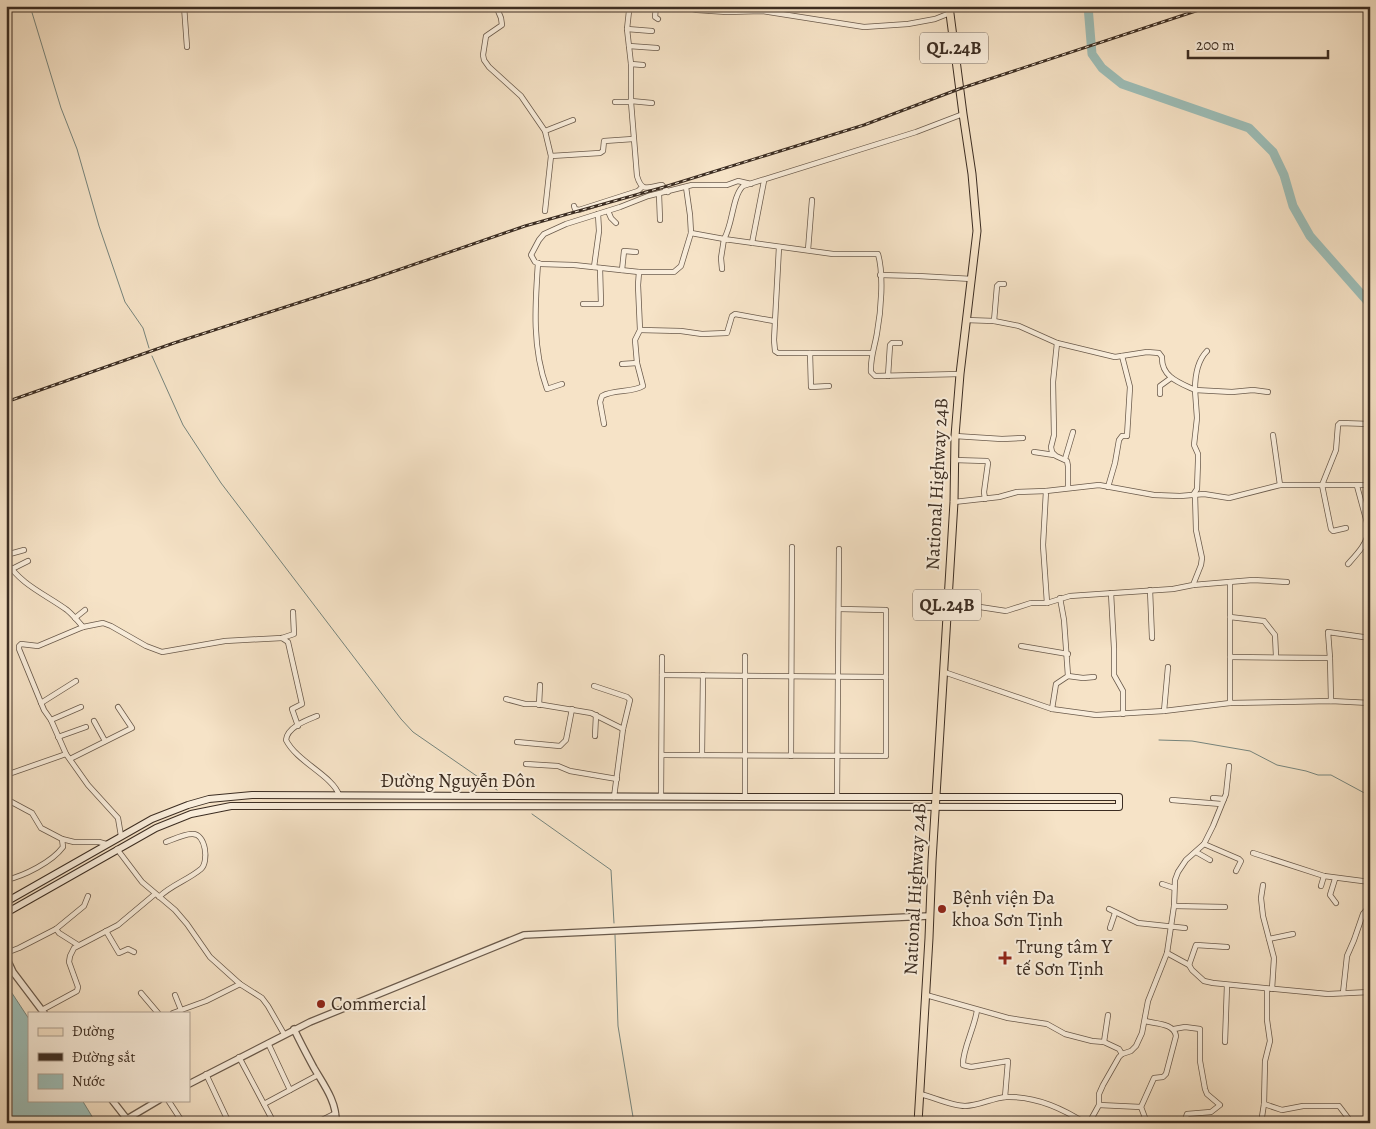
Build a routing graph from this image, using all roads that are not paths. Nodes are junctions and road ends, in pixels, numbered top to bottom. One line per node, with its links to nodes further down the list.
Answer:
1 (184, 6): 11 (street)
2 (496, 6): 20 (street)
3 (656, 6): 4 (street); 7 (street); 8 (street)
4 (660, 6)
5 (681, 6): 6 (street)
6 (950, 10): 18 (main road, National Highway 24B / QL.24B)
7 (658, 19)
8 (627, 29): 9 (street); 10 (street)
9 (652, 31)
10 (629, 46): 12 (street); 13 (street)
11 (187, 47)
12 (658, 48)
13 (631, 64): 14 (street); 16 (street)
14 (644, 65)
15 (615, 102): 16 (street)
16 (631, 102): 17 (street); 21 (street)
17 (652, 103)
18 (962, 114): 23 (street); 49 (main road, National Highway 24B / QL.24B)
19 (573, 120): 20 (street)
20 (545, 131): 22 (street)
21 (633, 139): 22 (street); 25 (street)
22 (551, 156): 31 (street)
23 (764, 181): 24 (street); 38 (street)
24 (752, 184): 26 (street); 37 (street)
25 (642, 187): 27 (street); 30 (street)
26 (686, 187): 27 (street); 36 (street)
27 (668, 192): 28 (street)
28 (659, 194): 32 (street); 34 (street)
29 (812, 200): 40 (street)
30 (574, 206)
31 (545, 211)
32 (608, 211): 33 (street); 35 (street)
33 (598, 214): 42 (street); 43 (street)
34 (660, 220)
35 (616, 223)
36 (690, 233): 37 (street); 47 (street)
37 (724, 238): 38 (street); 45 (street)
38 (752, 243): 39 (street)
39 (779, 247): 40 (street); 52 (street)
40 (808, 250): 48 (street)
41 (636, 252): 46 (street)
42 (538, 263): 43 (street); 67 (street)
43 (594, 267): 44 (street)
44 (600, 268): 46 (street); 51 (street)
45 (722, 269)
46 (622, 270): 47 (street)
47 (639, 272): 55 (street)
48 (880, 276): 49 (street); 60 (street)
49 (972, 280): 53 (main road, National Highway 24B / QL.24B)
50 (1004, 284): 54 (street)
51 (583, 304)
52 (774, 320): 55 (street); 59 (street)
53 (966, 320): 54 (street); 64 (main road, National Highway 24B / QL.24B)
54 (994, 321): 57 (street)
55 (640, 330): 62 (street)
56 (900, 343): 65 (street)
57 (1057, 344): 61 (street); 79 (street)
58 (1207, 351): 69 (street)
59 (810, 353): 60 (street); 68 (street)
60 (872, 353): 65 (street)
61 (1122, 356): 66 (street); 87 (street)
62 (637, 363): 63 (street); 72 (street)
63 (622, 364)
64 (960, 374): 65 (street); 76 (main road, National Highway 24B / QL.24B)
65 (888, 376)
66 (1171, 378): 69 (street); 71 (street)
67 (562, 384)
68 (829, 386)
69 (1195, 390): 70 (street); 89 (street)
70 (1268, 392)
71 (1160, 394)
72 (604, 424)
73 (1370, 424): 83 (street)
74 (1073, 432): 80 (street)
75 (1273, 435): 82 (street)
76 (955, 436): 77 (street); 81 (main road, National Highway 24B / QL.24B)
77 (1023, 438)
78 (1034, 452): 79 (street)
79 (1056, 456): 80 (street)
80 (1065, 459): 86 (street)
81 (954, 460): 90 (street); 91 (main road, National Highway 24B / QL.24B)
82 (1280, 485): 83 (street); 89 (street)
83 (1322, 485): 84 (street); 92 (street)
84 (1357, 486): 85 (street); 99 (street)
85 (1370, 486)
86 (1068, 487): 87 (street); 88 (street)
87 (1108, 487): 89 (street)
88 (1046, 491): 90 (street); 107 (street)
89 (1194, 494): 103 (street)
90 (985, 499): 91 (street)
91 (954, 502): 108 (main road, National Highway 24B / QL.24B)
92 (1346, 528)
93 (792, 548): 130 (street)
94 (839, 549): 109 (street)
95 (24, 550): 96 (street)
96 (6, 555)
97 (6, 561): 100 (street)
98 (28, 561): 100 (street)
99 (1348, 564)
100 (12, 569): 113 (street)
101 (1230, 582): 102 (street); 103 (street); 112 (street)
102 (1287, 582)
103 (1193, 585): 104 (street)
104 (1150, 590): 105 (street); 116 (street)
105 (1111, 593): 106 (street); 149 (street)
106 (1060, 598): 107 (street); 119 (street)
107 (1047, 603): 108 (street)
108 (947, 605): 126 (main road, National Highway 24B / QL.24B)
109 (839, 609): 131 (street); 133 (street)
110 (85, 610): 113 (street)
111 (293, 612): 115 (street)
112 (1230, 617): 122 (street); 123 (street)
113 (75, 618): 114 (street)
114 (83, 628): 115 (street); 140 (street)
115 (282, 638): 154 (street)
116 (1152, 638)
117 (1370, 638): 124 (street)
118 (1021, 646): 119 (street)
119 (1068, 654): 132 (street)
120 (662, 656): 127 (street)
121 (745, 656): 129 (street)
122 (1276, 656): 123 (street); 124 (street)
123 (1230, 657): 141 (street)
124 (1330, 658): 139 (street)
125 (1168, 667): 148 (street)
126 (944, 672): 147 (street); 178 (main road, National Highway 24B / QL.24B)
127 (662, 675): 128 (street); 162 (street)
128 (703, 675): 129 (street); 163 (street)
129 (745, 675): 130 (street); 164 (street)
130 (791, 675): 131 (street); 165 (street)
131 (839, 676): 133 (street); 166 (street)
132 (1068, 676): 134 (street); 147 (street)
133 (886, 677): 166 (street)
134 (1094, 677)
135 (76, 681): 140 (street)
136 (540, 685): 143 (street)
137 (594, 686): 156 (street)
138 (506, 699): 143 (street)
139 (1331, 701): 141 (street); 142 (street)
140 (41, 703): 152 (street)
141 (1230, 703): 148 (street)
142 (1370, 703)
143 (540, 705): 146 (street)
144 (81, 707): 152 (street)
145 (118, 707): 159 (street)
146 (572, 709): 150 (street); 160 (street)
147 (1052, 709): 149 (street)
148 (1164, 711): 149 (street)
149 (1123, 714)
150 (596, 715): 156 (street); 157 (street)
151 (317, 716): 154 (street)
152 (51, 720): 158 (street)
153 (94, 721): 159 (street)
154 (298, 726): 173 (street)
155 (86, 727): 158 (street)
156 (623, 729): 171 (street)
157 (595, 736)
158 (58, 737): 161 (street)
159 (106, 741): 167 (street)
160 (517, 742)
161 (66, 754): 167 (street); 170 (street)
162 (662, 755): 163 (street); 176 (street)
163 (702, 755): 164 (street)
164 (745, 755): 165 (street); 179 (street)
165 (791, 756): 166 (street)
166 (839, 756): 177 (street)
167 (70, 759): 190 (street)
168 (526, 764): 171 (street)
169 (1229, 766): 182 (street)
170 (6, 775)
171 (617, 779): 175 (street)
172 (1220, 794): 182 (street)
173 (340, 795): 174 (main road, Đường Nguyễn Đôn); 190 (main road, Đường Nguyễn Đôn)
174 (465, 796): 175 (main road, Đường Nguyễn Đôn); 184 (street)
175 (614, 797): 176 (main road, Đường Nguyễn Đôn); 185 (street)
176 (661, 797): 179 (main road, Đường Nguyễn Đôn); 186 (street)
177 (837, 797): 178 (main road, Đường Nguyễn Đôn); 179 (main road, Đường Nguyễn Đôn); 188 (street)
178 (936, 797): 189 (main road, National Highway 24B / QL.24B); 189 (main road, Đường Nguyễn Đôn)
179 (745, 798): 187 (street)
180 (1214, 798): 182 (street)
181 (6, 799): 191 (street)
182 (1224, 799): 183 (street); 194 (street)
183 (1172, 800)
184 (465, 805): 185 (main road, Đường Nguyễn Đôn); 195 (main road, Đường Nguyễn Đôn)
185 (614, 806): 186 (main road, Đường Nguyễn Đôn)
186 (661, 806): 187 (main road, Đường Nguyễn Đôn)
187 (745, 806): 188 (main road, Đường Nguyễn Đôn)
188 (837, 807): 189 (main road, Đường Nguyễn Đôn)
189 (936, 807): 218 (main road, National Highway 24B / QL.24B)
190 (121, 836): 193 (main road, Đường Nguyễn Đôn)
191 (62, 839): 193 (street); 202 (street)
192 (166, 842): 208 (street)
193 (106, 844): 195 (street); 211 (main road, Đường Nguyễn Đôn)
194 (1204, 844): 196 (street); 199 (street)
195 (114, 851): 208 (street); 216 (main road, Đường Nguyễn Đôn)
196 (1196, 852): 198 (street); 207 (street)
197 (1253, 853): 200 (street)
198 (1210, 860)
199 (1236, 871)
200 (1324, 876): 201 (street); 206 (street)
201 (1335, 878): 203 (street); 212 (street)
202 (6, 880)
203 (1370, 882)
204 (1162, 884): 207 (street)
205 (1263, 885): 225 (street)
206 (1321, 886)
207 (1174, 888): 213 (street)
208 (157, 895): 223 (street); 232 (street)
209 (1370, 895): 237 (street)
210 (88, 896): 222 (street)
211 (6, 902)
212 (1336, 903)
213 (1174, 906): 214 (street); 220 (street)
214 (1225, 907)
215 (1110, 910): 217 (street)
216 (6, 913)
217 (1115, 913): 219 (street); 220 (street)
218 (929, 916): 239 (main road, National Highway 24B / QL.24B); 247 (street)
219 (1110, 928)
220 (1170, 928): 221 (street); 229 (street)
221 (1186, 928)
222 (56, 929): 226 (street); 230 (street)
223 (106, 932): 226 (street); 228 (street)
224 (1294, 934): 225 (street)
225 (1269, 939): 234 (street)
226 (78, 945): 242 (street)
227 (1227, 947): 231 (street)
228 (134, 952)
229 (1167, 954): 231 (street); 246 (street)
230 (6, 955): 242 (street)
231 (1189, 964): 233 (street)
232 (240, 984): 240 (street); 249 (street)
233 (1227, 985): 234 (street); 251 (street)
234 (1269, 989): 237 (street); 265 (street)
235 (1370, 992): 237 (street)
236 (141, 993): 243 (street)
237 (1344, 993)
238 (174, 995): 240 (street)
239 (926, 995): 241 (street); 259 (main road, National Highway 24B / QL.24B)
240 (180, 1010): 244 (street)
241 (977, 1010): 250 (street); 260 (street)
242 (43, 1011)
243 (157, 1012)
244 (175, 1012)
245 (1108, 1015): 250 (street)
246 (1145, 1021): 248 (street); 253 (street)
247 (294, 1029): 249 (street); 256 (street)
248 (1174, 1029): 267 (street); 278 (street)
249 (284, 1034): 252 (street)
250 (1104, 1042): 253 (street)
251 (1225, 1042)
252 (268, 1043): 254 (street); 258 (street)
253 (1122, 1054): 266 (street)
254 (239, 1057): 255 (street); 264 (street)
255 (206, 1074): 257 (street); 271 (street)
256 (318, 1075): 258 (street); 268 (street)
257 (190, 1083)
258 (290, 1090): 264 (street)
259 (920, 1094): 260 (street); 275 (main road, National Highway 24B / QL.24B)
260 (1005, 1097): 276 (street)
261 (114, 1102): 269 (street)
262 (156, 1102): 269 (street)
263 (169, 1102): 270 (street)
264 (264, 1104): 272 (street)
265 (1264, 1104): 279 (street); 280 (street)
266 (1100, 1105): 267 (street); 276 (street)
267 (1141, 1107): 277 (street)
268 (336, 1113): 273 (street); 274 (street)
269 (128, 1121)
270 (183, 1123)
271 (228, 1123)
272 (274, 1123)
273 (316, 1123)
274 (336, 1123)
275 (918, 1123)
276 (1087, 1123)
277 (1146, 1123)
278 (1184, 1123)
279 (1261, 1123)
280 (1352, 1123)

